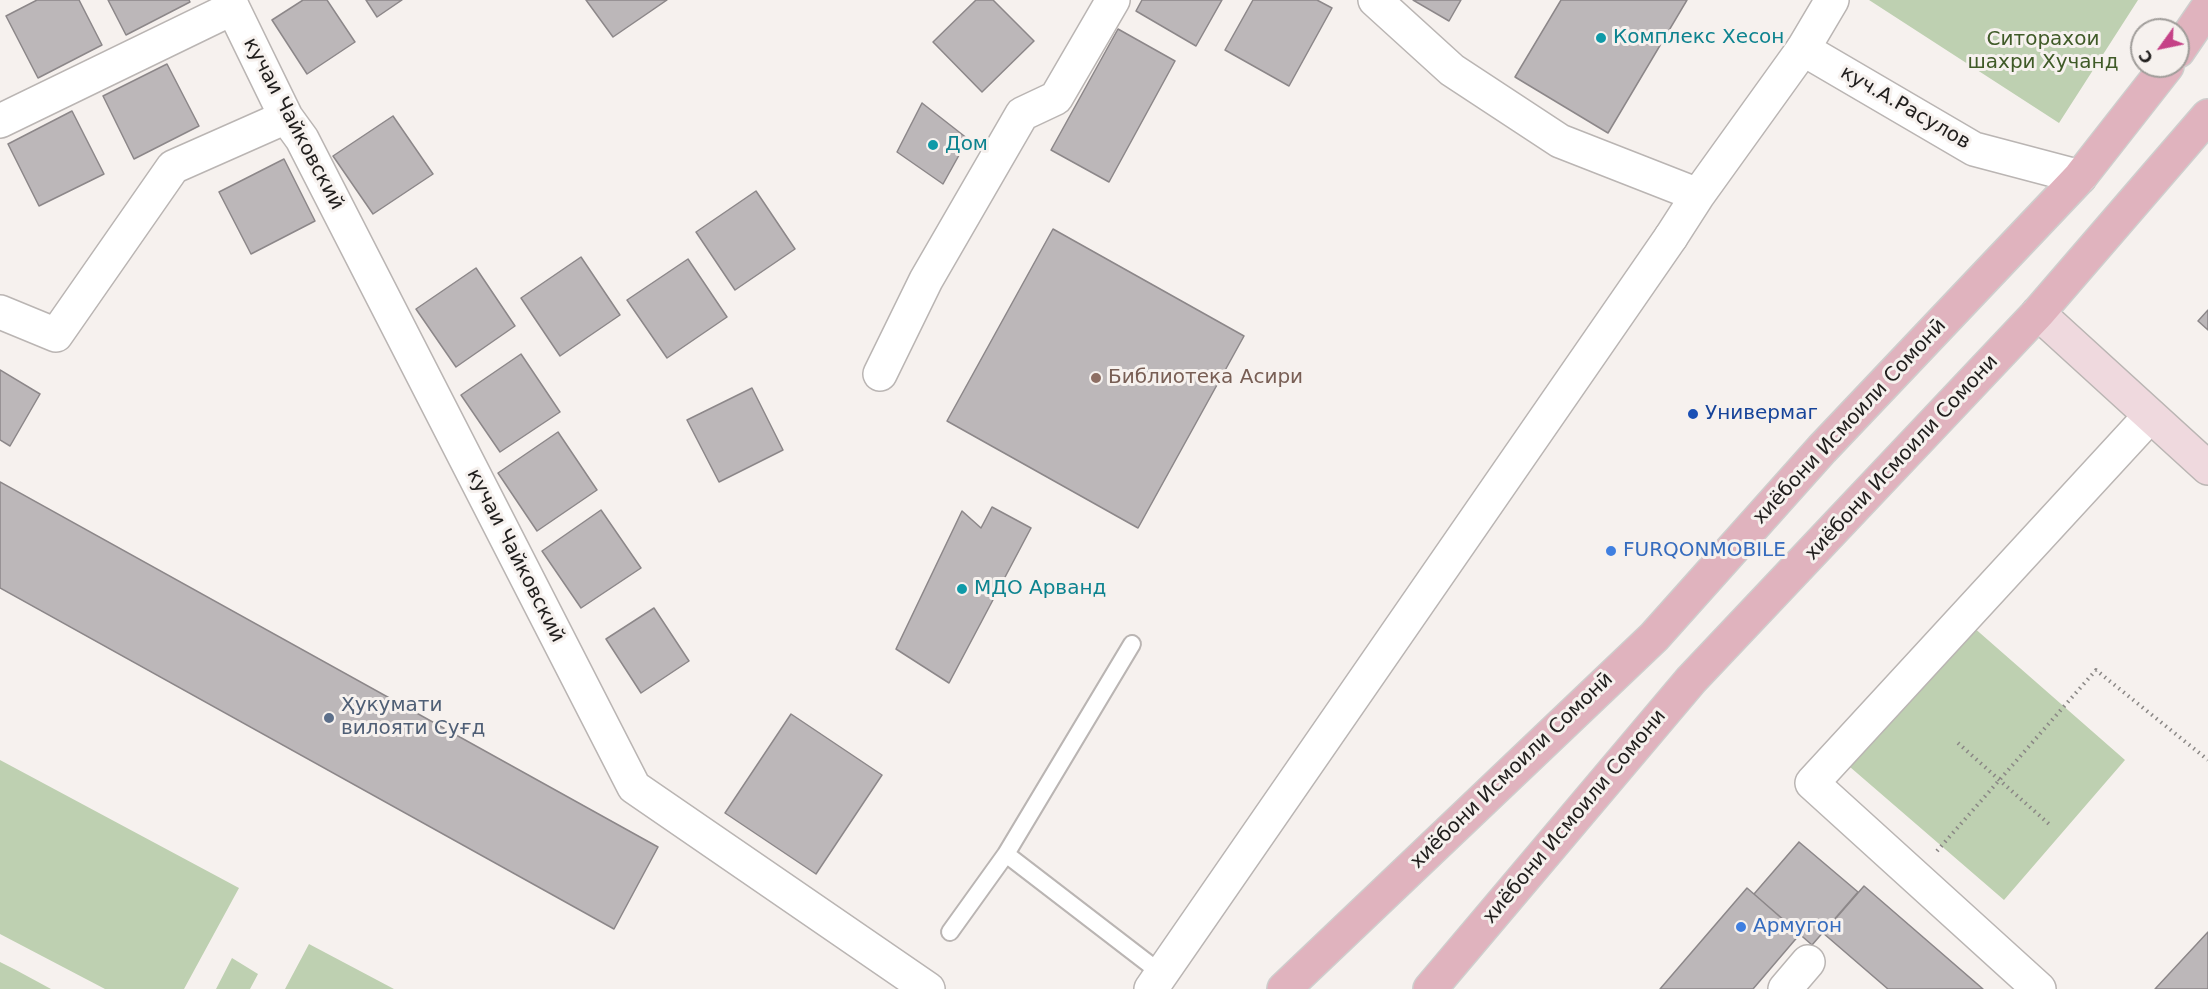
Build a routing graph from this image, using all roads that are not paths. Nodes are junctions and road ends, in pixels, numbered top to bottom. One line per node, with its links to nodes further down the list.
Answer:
1 (1113, 0): 16 (street)
2 (1375, 0): 13 (street)
3 (1832, 0): 7 (street)
4 (231, 4): 10 (street, кучаи Чайковский); 11 (street, кучаи Чайковский)
5 (2208, 7): 6 (main road)
6 (2190, 33)
7 (1803, 49): 12 (street, куч.А.Расулов); 13 (street)
8 (2158, 78): 12 (main road, хиёбони Исмоили Сомонӣ)
9 (2208, 116): 15 (main road, хиёбони Исмоили Сомони)
10 (286, 117): 14 (street); 24 (street, кучаи Чайковский)
11 (0, 121)
12 (2080, 177): 25 (main road, хиёбони Исмоили Сомонӣ)
13 (1698, 195): 23 (street)
14 (0, 312)
15 (2038, 313): 17 (main road); 26 (main road, хиёбони Исмоили Сомони)
16 (880, 374)
17 (2150, 416): 18 (main road); 28 (street)
18 (2208, 468)
19 (1132, 644): 20 (lane)
20 (1006, 854): 21 (lane); 23 (lane)
21 (950, 932)
22 (1808, 962): 27 (street)
23 (1156, 981)
24 (928, 989)
25 (1284, 989)
26 (1430, 989)
27 (1785, 989)
28 (2039, 989)

